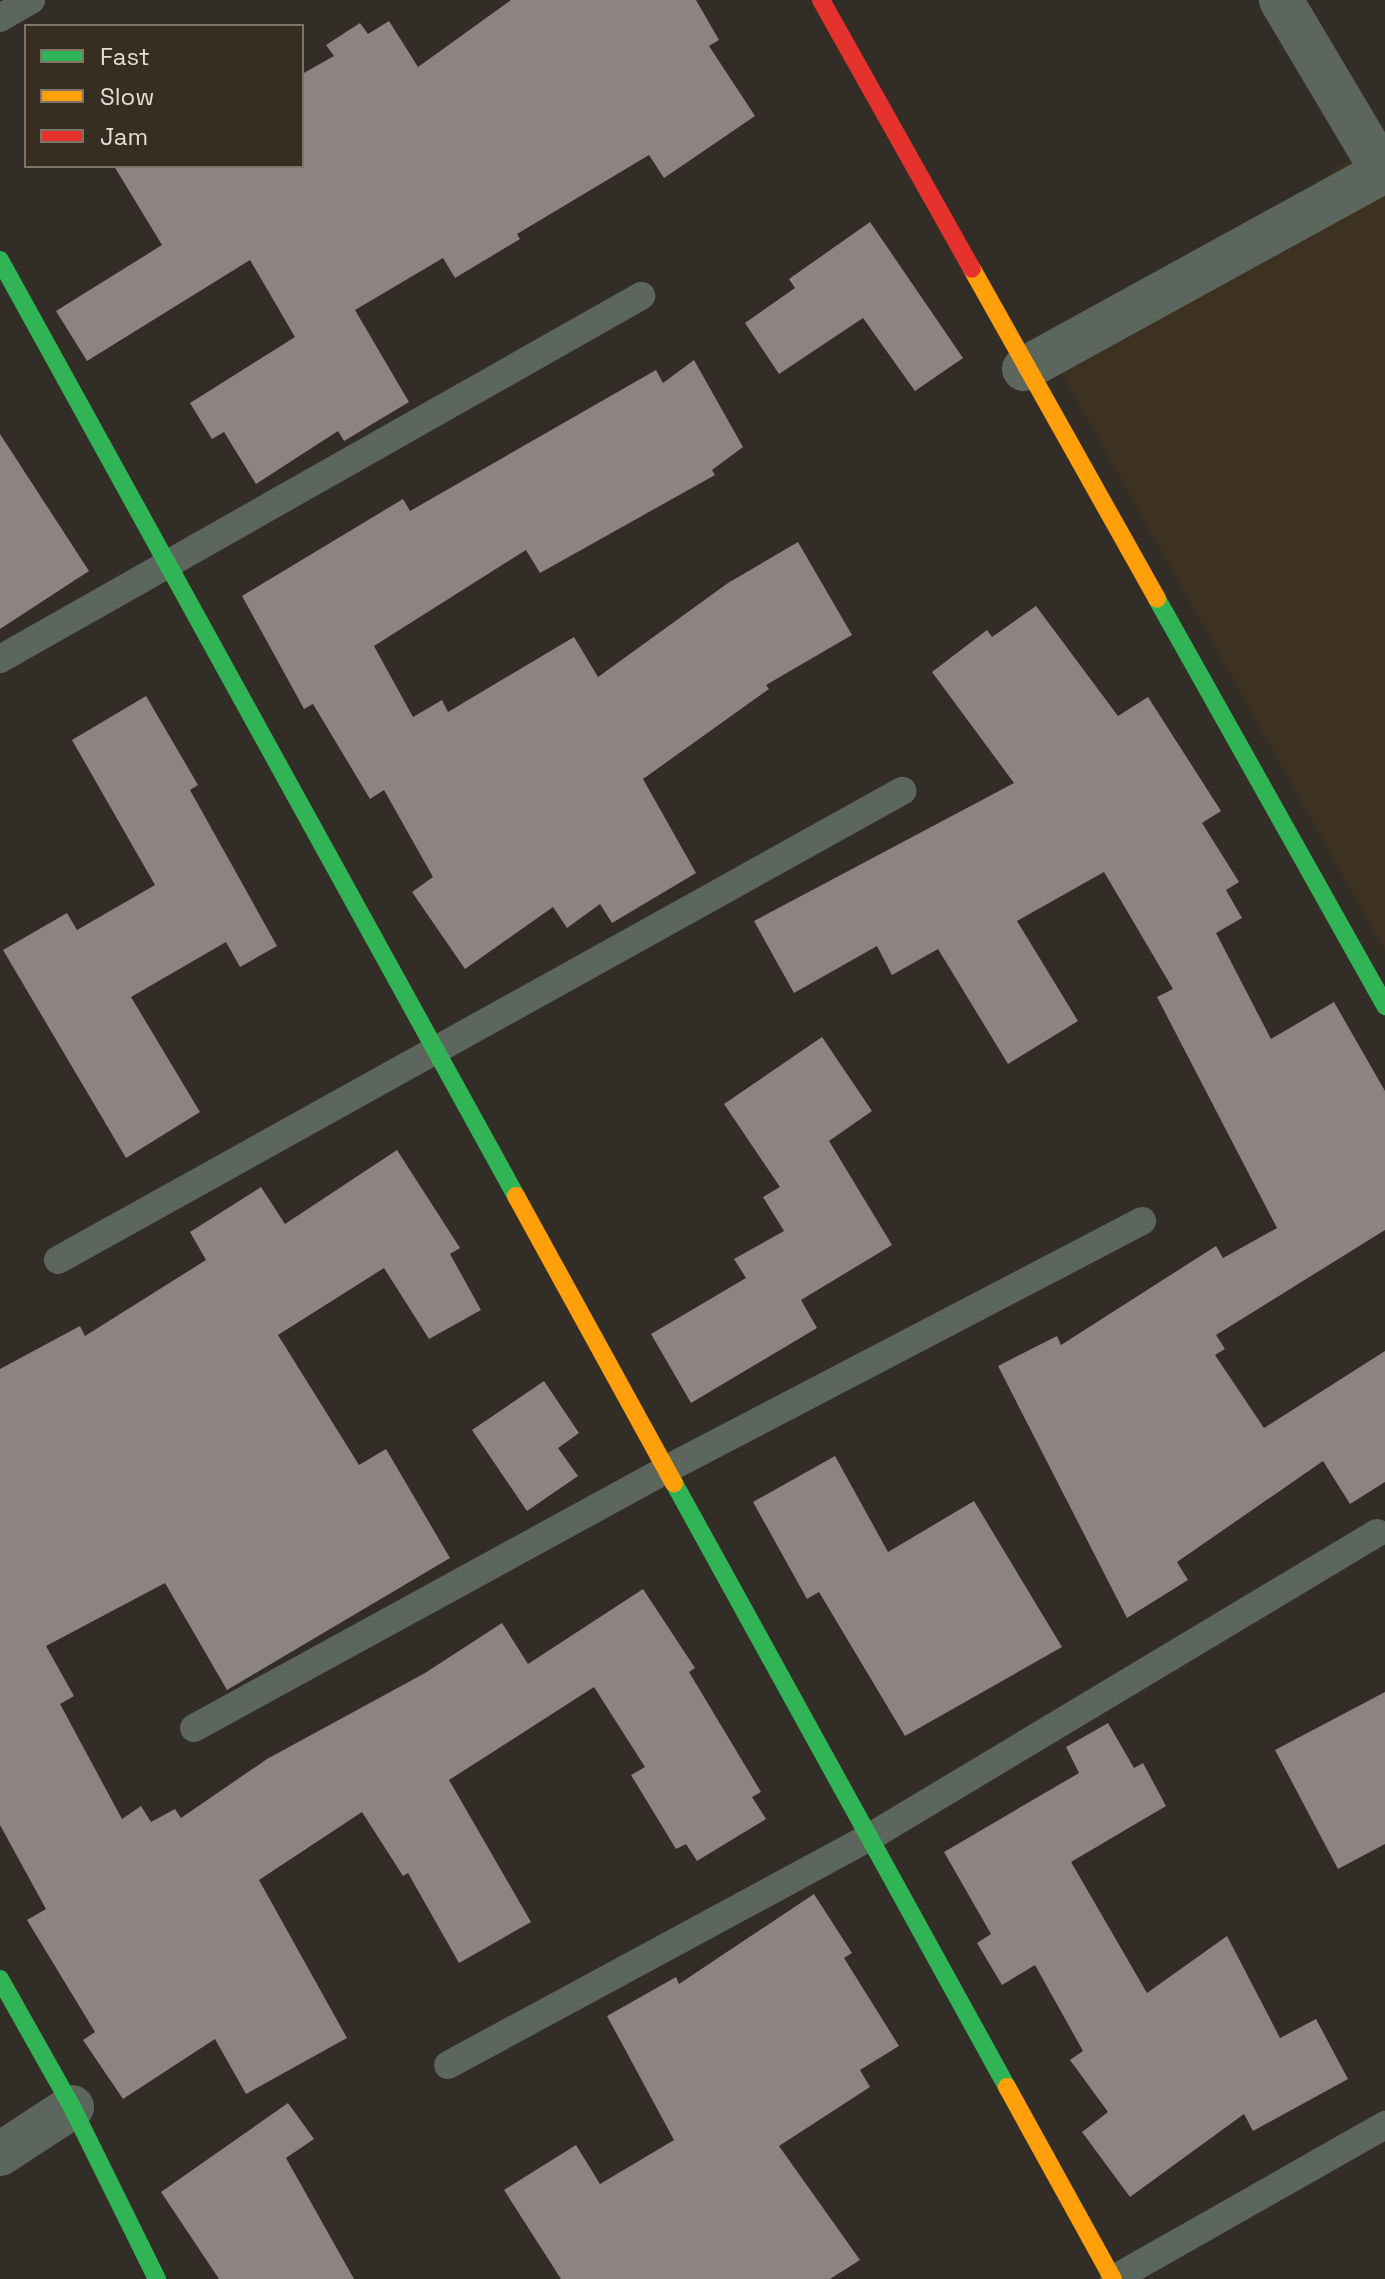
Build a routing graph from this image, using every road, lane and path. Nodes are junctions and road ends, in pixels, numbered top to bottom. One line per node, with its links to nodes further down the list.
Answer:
1 (31, 0): 4 (lane)
2 (821, 0): 8 (street)
3 (1281, 0): 5 (street)
4 (0, 18)
5 (1384, 175): 8 (street)
6 (0, 260): 9 (street)
7 (641, 296): 9 (lane)
8 (1024, 369): 12 (street)
9 (168, 564): 10 (lane); 13 (street)
10 (0, 659)
11 (902, 791): 13 (lane)
12 (1385, 1006)
13 (437, 1052): 15 (lane); 16 (street)
14 (1142, 1221): 16 (lane)
15 (58, 1260)
16 (667, 1469): 18 (lane); 19 (street)
17 (1377, 1533): 19 (lane)
18 (194, 1728)
19 (870, 1837): 21 (lane); 26 (street)
20 (0, 1979): 22 (street)
21 (448, 2065)
22 (72, 2107): 24 (street); 25 (street)
23 (1385, 2125): 26 (lane)
24 (0, 2154)
25 (157, 2279)
26 (1114, 2279)

